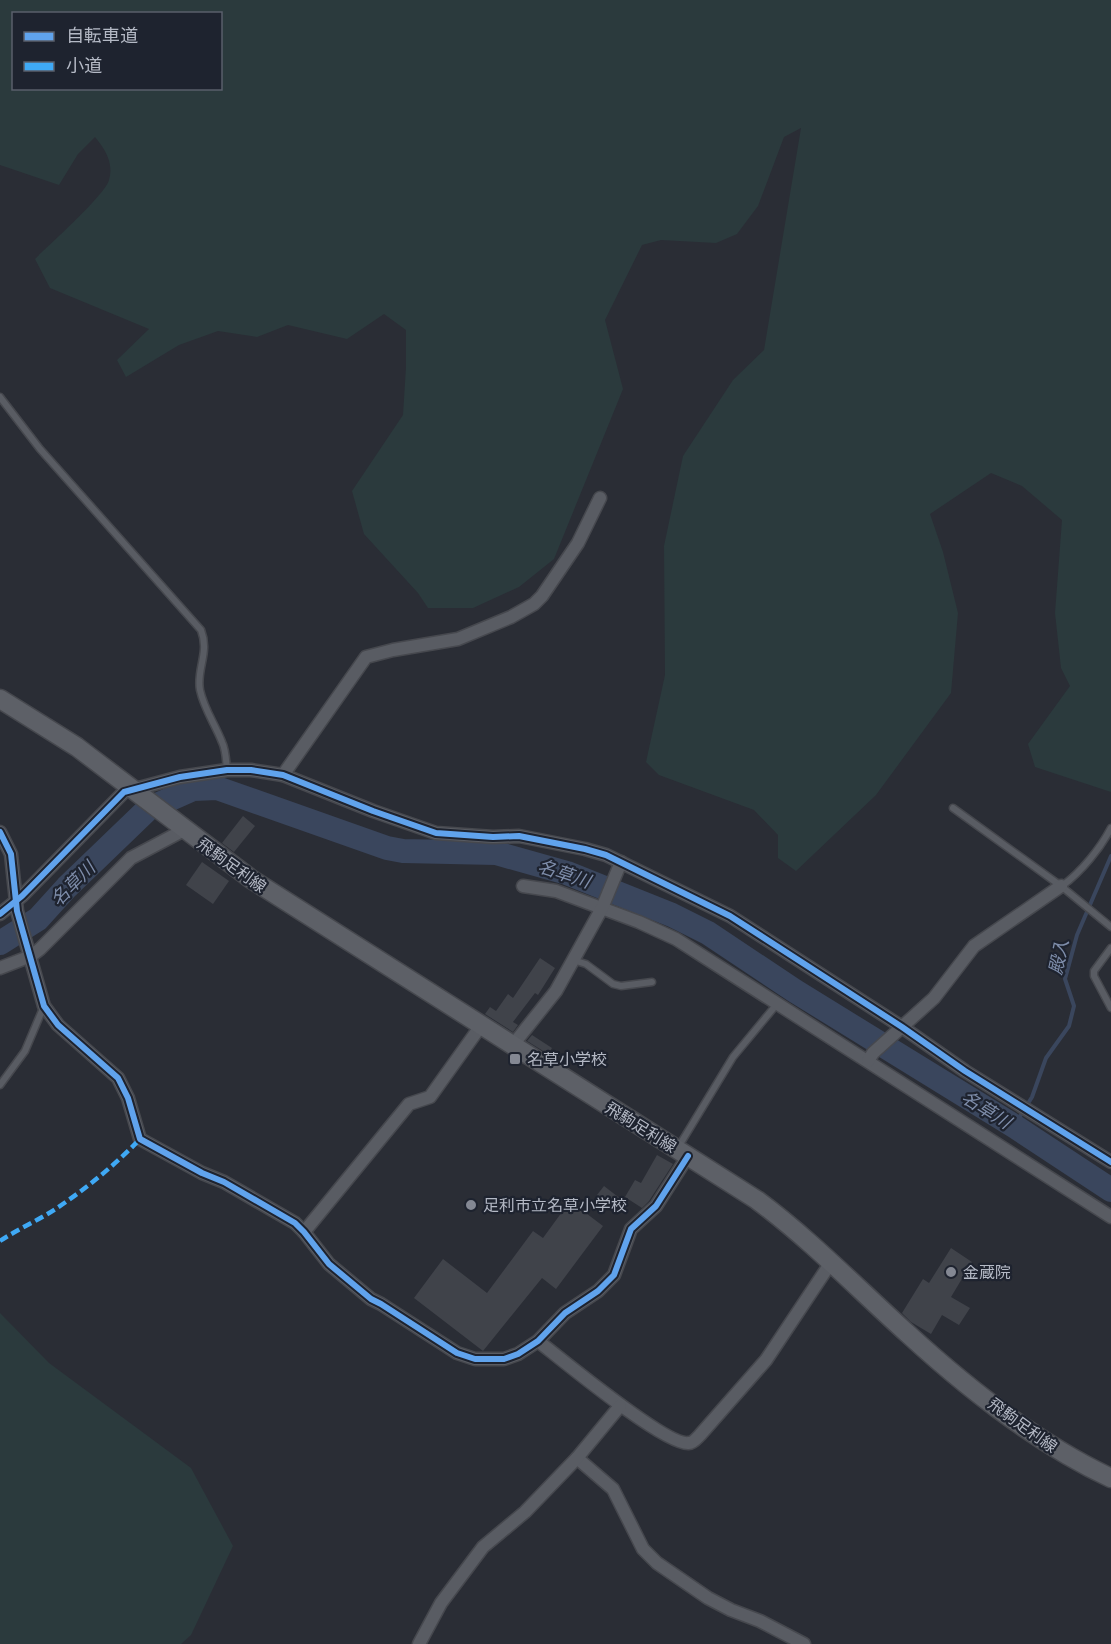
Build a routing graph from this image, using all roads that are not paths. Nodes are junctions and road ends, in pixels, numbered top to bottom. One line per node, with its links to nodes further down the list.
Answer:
1 (0, 397): 4 (lane)
2 (600, 498): 5 (street)
3 (0, 699): 6 (main road)
4 (226, 770): 5 (street); 6 (street)
5 (283, 775): 11 (street)
6 (135, 792): 8 (main road, 飛駒足利線); 15 (street)
7 (952, 808): 13 (lane)
8 (181, 827): 19 (street); 26 (main road, 飛駒足利線)
9 (1111, 828): 13 (lane)
10 (0, 832): 15 (street)
11 (620, 866): 14 (street); 27 (street)
12 (523, 886): 14 (street)
13 (1061, 886): 17 (lane); 27 (street)
14 (603, 905): 20 (street); 23 (street)
15 (16, 906): 16 (street); 19 (street)
16 (0, 914)
17 (1111, 927)
18 (1111, 948): 25 (lane)
19 (29, 951): 21 (street); 24 (street)
20 (572, 960): 22 (lane); 28 (street)
21 (0, 968)
22 (652, 982)
23 (777, 1004): 29 (street); 31 (lane)
24 (44, 1006): 30 (lane); 34 (street)
25 (1111, 1008)
26 (480, 1027): 28 (main road, 飛駒足利線); 34 (street)
27 (898, 1030): 29 (street); 32 (street)
28 (512, 1046): 31 (main road, 飛駒足利線)
29 (870, 1057): 33 (street)
30 (0, 1085)
31 (683, 1153): 35 (main road, 飛駒足利線); 36 (street)
32 (1109, 1156)
33 (1111, 1217)
34 (304, 1232): 36 (street)
35 (831, 1262): 37 (street); 39 (main road, 飛駒足利線)
36 (538, 1341): 37 (street)
37 (620, 1406): 38 (street)
38 (577, 1458): 40 (street); 41 (street)
39 (1111, 1478)
40 (419, 1644)
41 (804, 1644)

